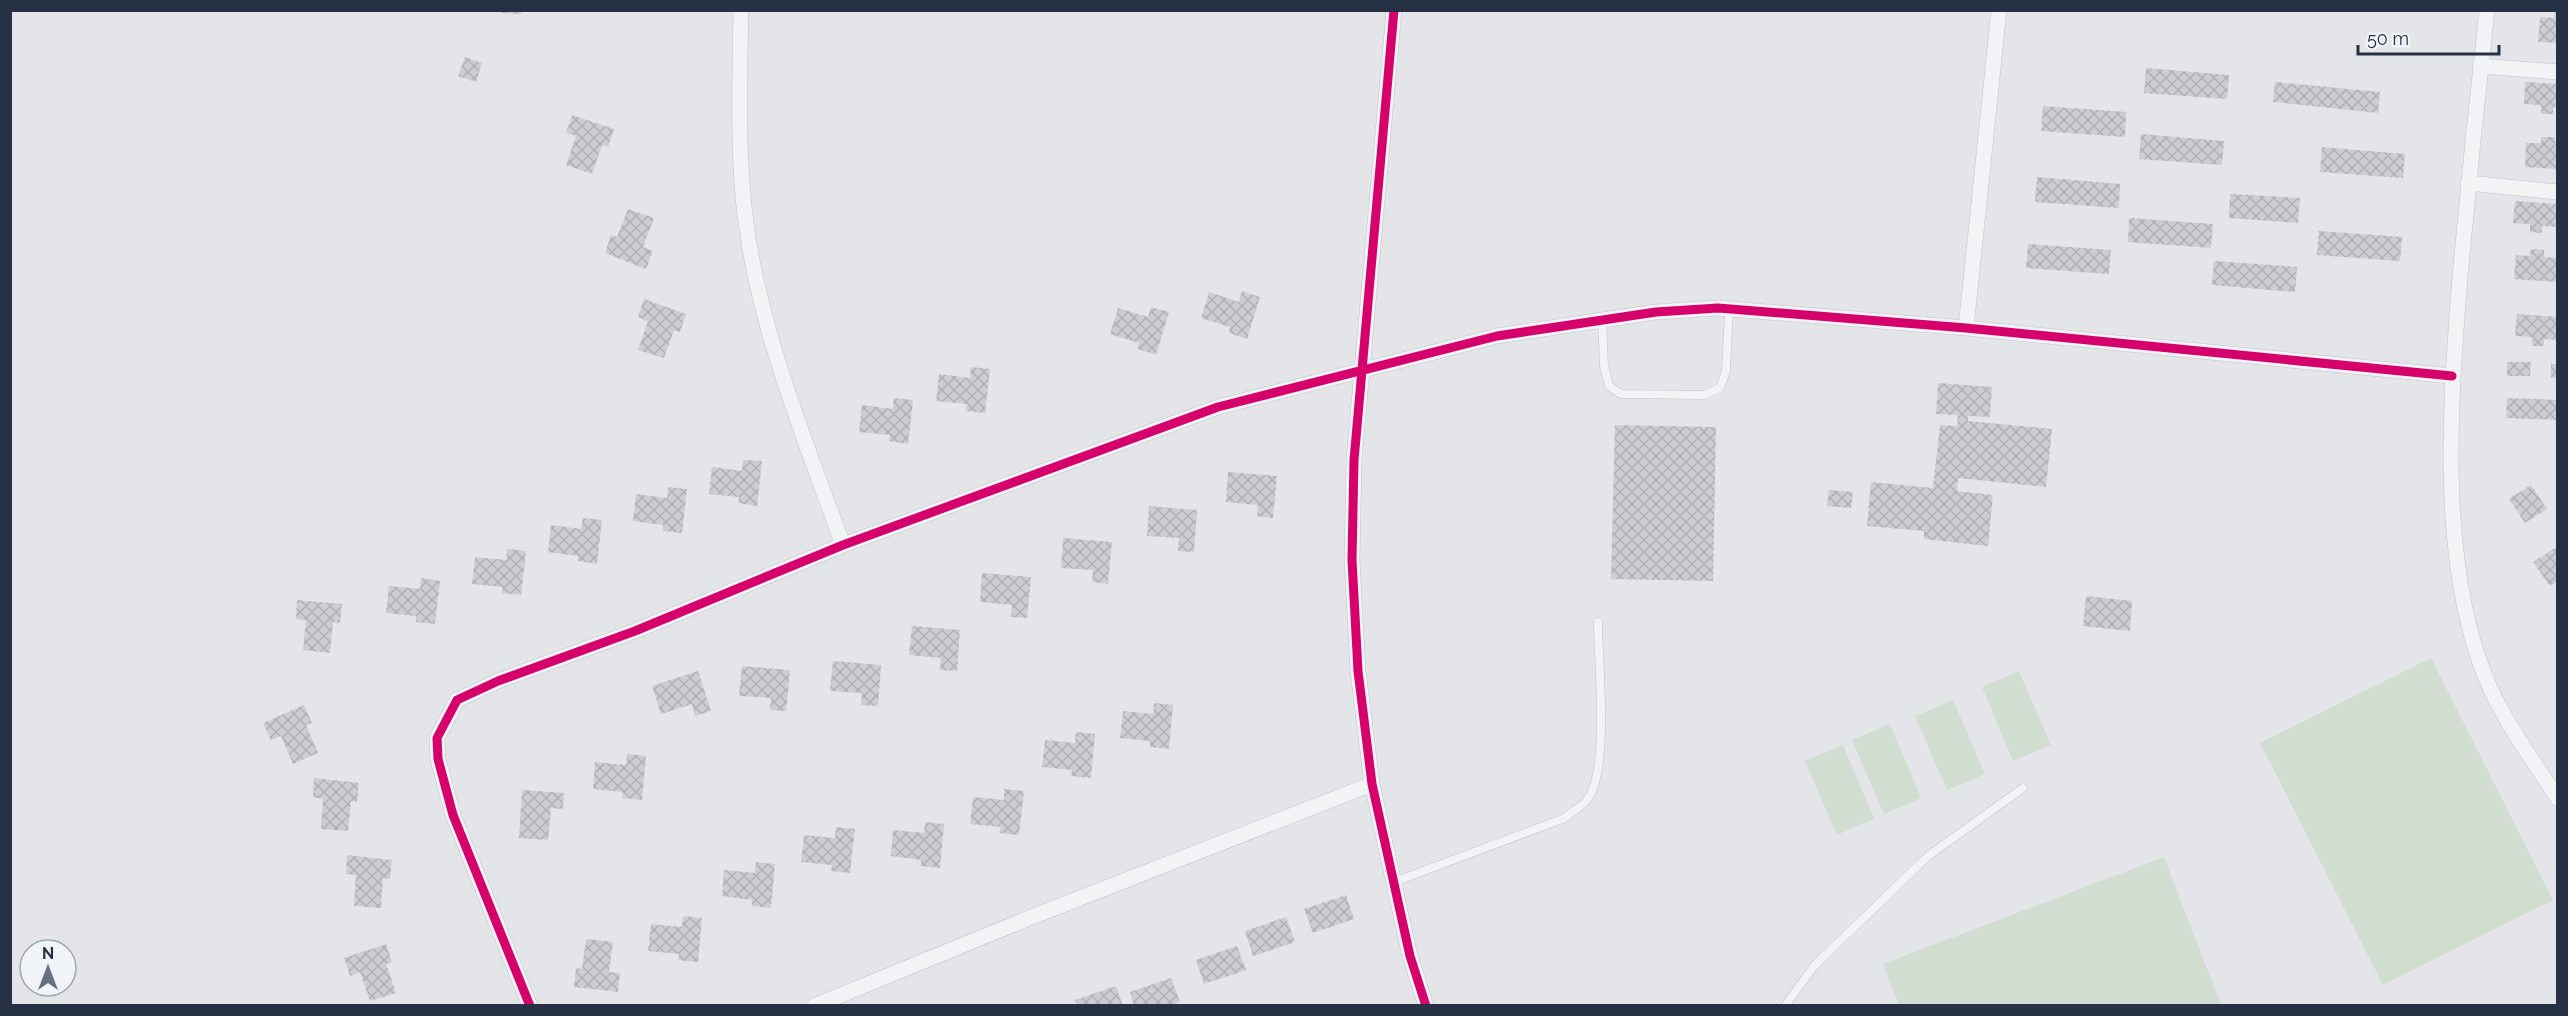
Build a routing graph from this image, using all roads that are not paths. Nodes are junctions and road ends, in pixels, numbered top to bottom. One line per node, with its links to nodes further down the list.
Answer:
1 (741, 10): 14 (street)
2 (1394, 10): 12 (street)
3 (1999, 10): 11 (street)
4 (2487, 10): 5 (street)
5 (2480, 66): 6 (street); 7 (street)
6 (2558, 72)
7 (2468, 183): 8 (street); 13 (street)
8 (2558, 192)
9 (1729, 309): 10 (street); 10 (lane); 11 (street)
10 (1602, 319): 12 (street)
11 (1966, 328): 13 (street)
12 (1362, 370): 14 (street); 16 (street)
13 (2452, 376): 18 (street)
14 (843, 545): 20 (street)
15 (1598, 622): 19 (lane)
16 (1372, 784): 19 (street); 21 (street)
17 (2023, 788): 23 (lane)
18 (2558, 799)
19 (1394, 882): 22 (street)
20 (530, 1005)
21 (814, 1005)
22 (1426, 1005)
23 (1785, 1005)

